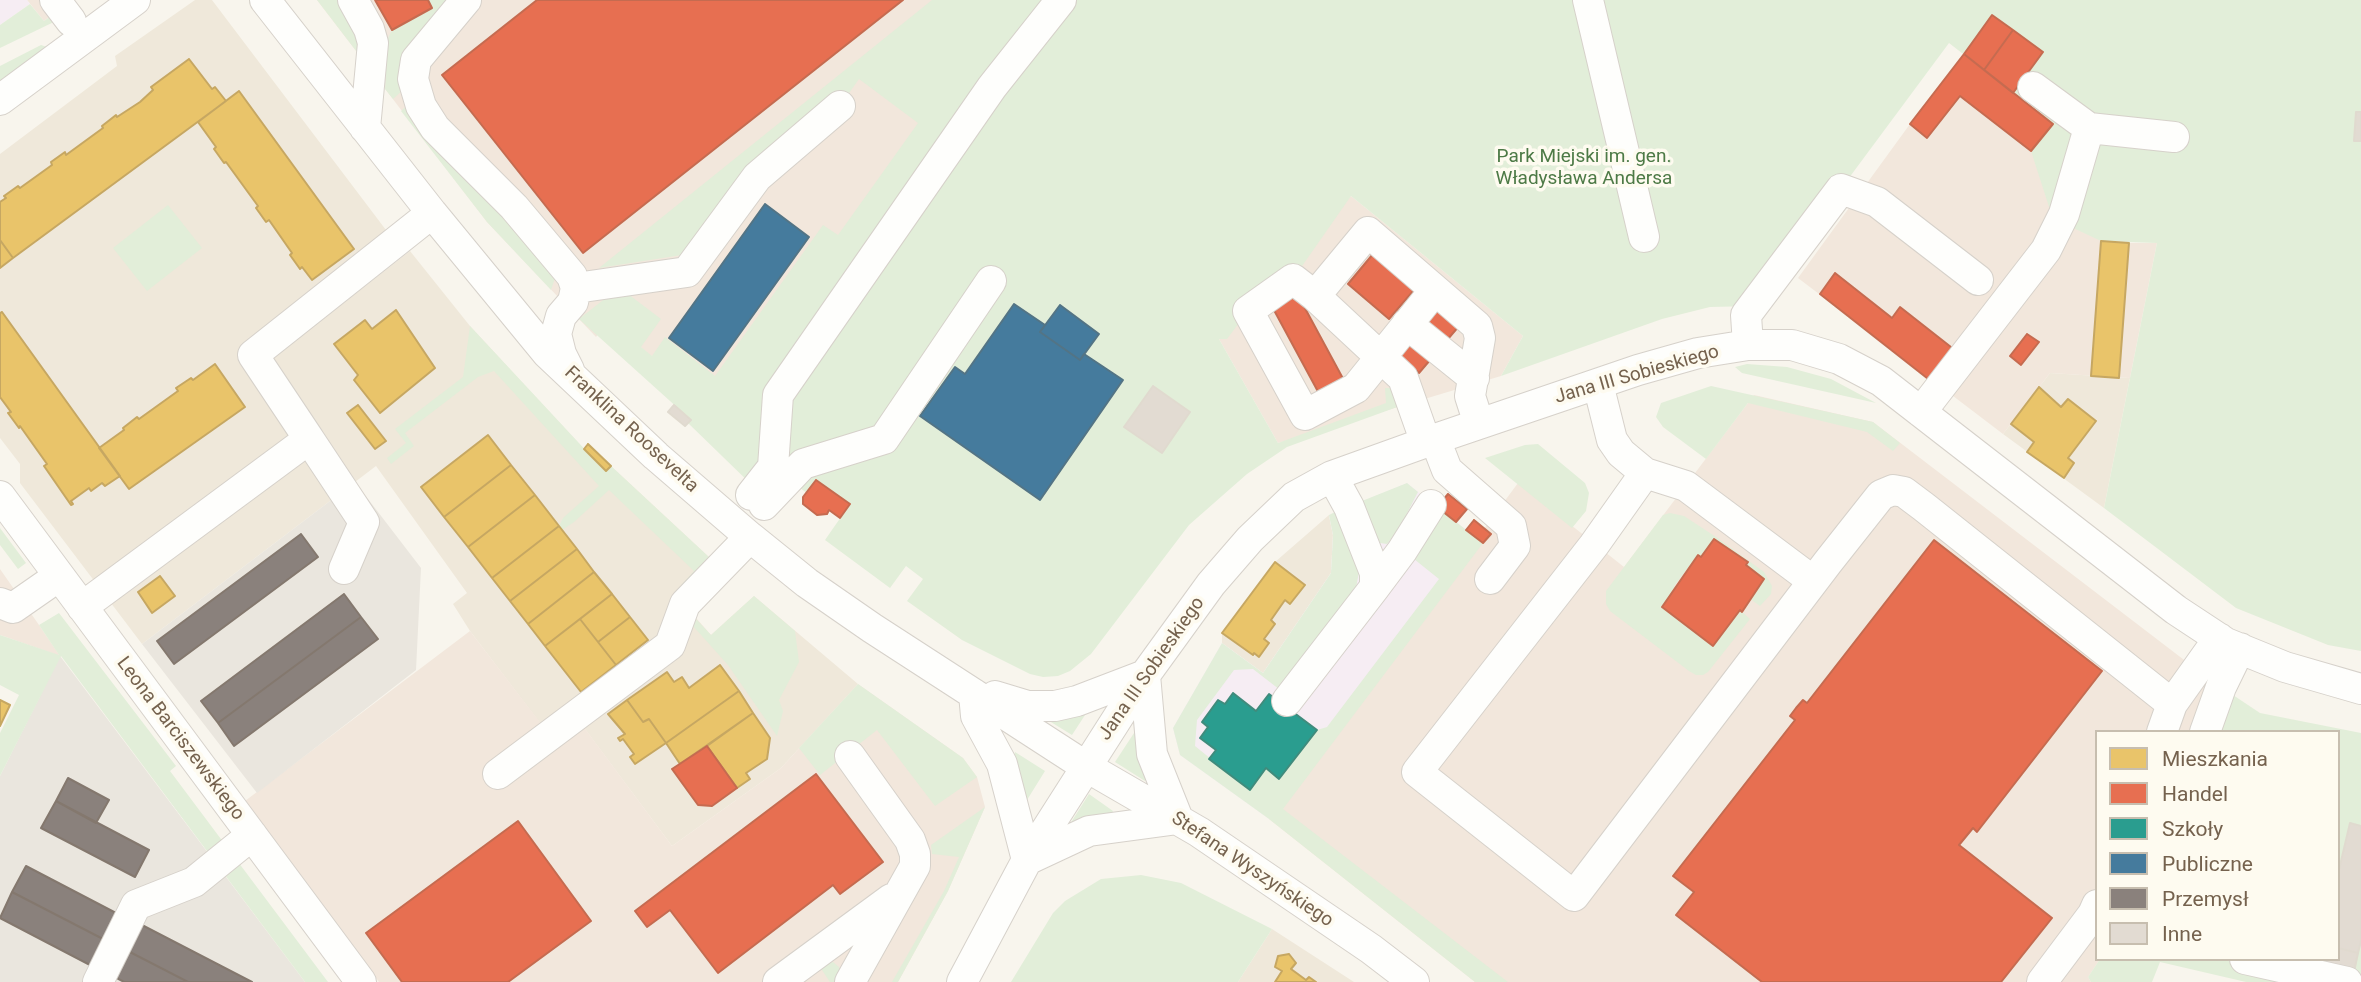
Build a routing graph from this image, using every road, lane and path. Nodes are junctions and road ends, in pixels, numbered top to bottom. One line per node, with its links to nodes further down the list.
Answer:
1 (135, 0): 8 (street)
2 (265, 0): 10 (street, Franklina Roosevelta)
3 (353, 0): 10 (street)
4 (466, 0): 17 (street)
5 (1061, 0): 34 (street)
6 (1588, 0): 14 (street)
7 (2033, 87): 11 (street)
8 (0, 100)
9 (840, 106): 17 (street)
10 (365, 128): 13 (street, Franklina Roosevelta)
11 (2089, 128): 12 (street); 28 (street)
12 (2174, 137)
13 (432, 213): 20 (street, Franklina Roosevelta); 30 (street)
14 (1644, 237)
15 (1978, 280): 23 (street)
16 (991, 281): 37 (street)
17 (576, 288): 21 (street)
18 (1435, 290): 19 (street); 22 (street); 26 (street)
19 (1315, 296): 24 (street); 24 (street)
20 (509, 309): 21 (street); 25 (street, Franklina Roosevelta)
21 (561, 316): 25 (street)
22 (1406, 324): 24 (street); 26 (street)
23 (1748, 345): 27 (street, Jana III Sobieskiego); 28 (street, Jana III Sobieskiego)
24 (1380, 356): 31 (street)
25 (570, 373): 37 (street, Franklina Roosevelta)
26 (1474, 378): 29 (street)
27 (1598, 384): 29 (street, Jana III Sobieskiego); 32 (street)
28 (1921, 412): 45 (street, Jana III Sobieskiego)
29 (1479, 424): 31 (street, Jana III Sobieskiego)
30 (309, 439): 38 (street); 44 (street)
31 (1430, 441): 33 (street, Jana III Sobieskiego); 40 (street)
32 (1646, 473): 41 (street); 41 (street)
33 (1332, 476): 42 (street); 46 (street, Jana III Sobieskiego)
34 (751, 495)
35 (0, 496): 39 (street, Leona Barciszewskiego)
36 (1431, 505): 42 (street)
37 (746, 533): 48 (street, Franklina Roosevelta); 55 (street)
38 (344, 569)
39 (59, 576): 43 (street); 44 (street, Leona Barciszewskiego)
40 (1490, 579)
41 (1813, 581): 50 (street)
42 (1375, 587): 49 (street)
43 (0, 603)
44 (82, 607): 57 (street, Leona Barciszewskiego)
45 (2229, 643): 47 (street, Jana III Sobieskiego); 50 (street); 52 (street)
46 (1145, 675): 48 (street); 54 (street, Jana III Sobieskiego); 56 (street)
47 (2361, 689)
48 (974, 694): 54 (street, Franklina Roosevelta); 58 (street)
49 (1287, 701)
50 (2172, 704): 51 (street)
51 (2163, 730)
52 (2206, 730)
53 (850, 756): 59 (street)
54 (1085, 766): 56 (street, Stefana Wyszyńskiego); 58 (street, Jana III Sobieskiego)
55 (498, 774)
56 (1178, 819): 58 (street); 67 (street, Stefana Wyszyńskiego)
57 (252, 835): 62 (street); 63 (street, Leona Barciszewskiego)
58 (1027, 860): 66 (street, Jana III Sobieskiego)
59 (900, 891): 64 (street); 65 (street)
60 (2095, 910): 68 (street)
61 (2254, 961): 69 (street)
62 (98, 982)
63 (361, 982)
64 (778, 982)
65 (850, 982)
66 (962, 982)
67 (1414, 982)
68 (2042, 982)
69 (2347, 982)

